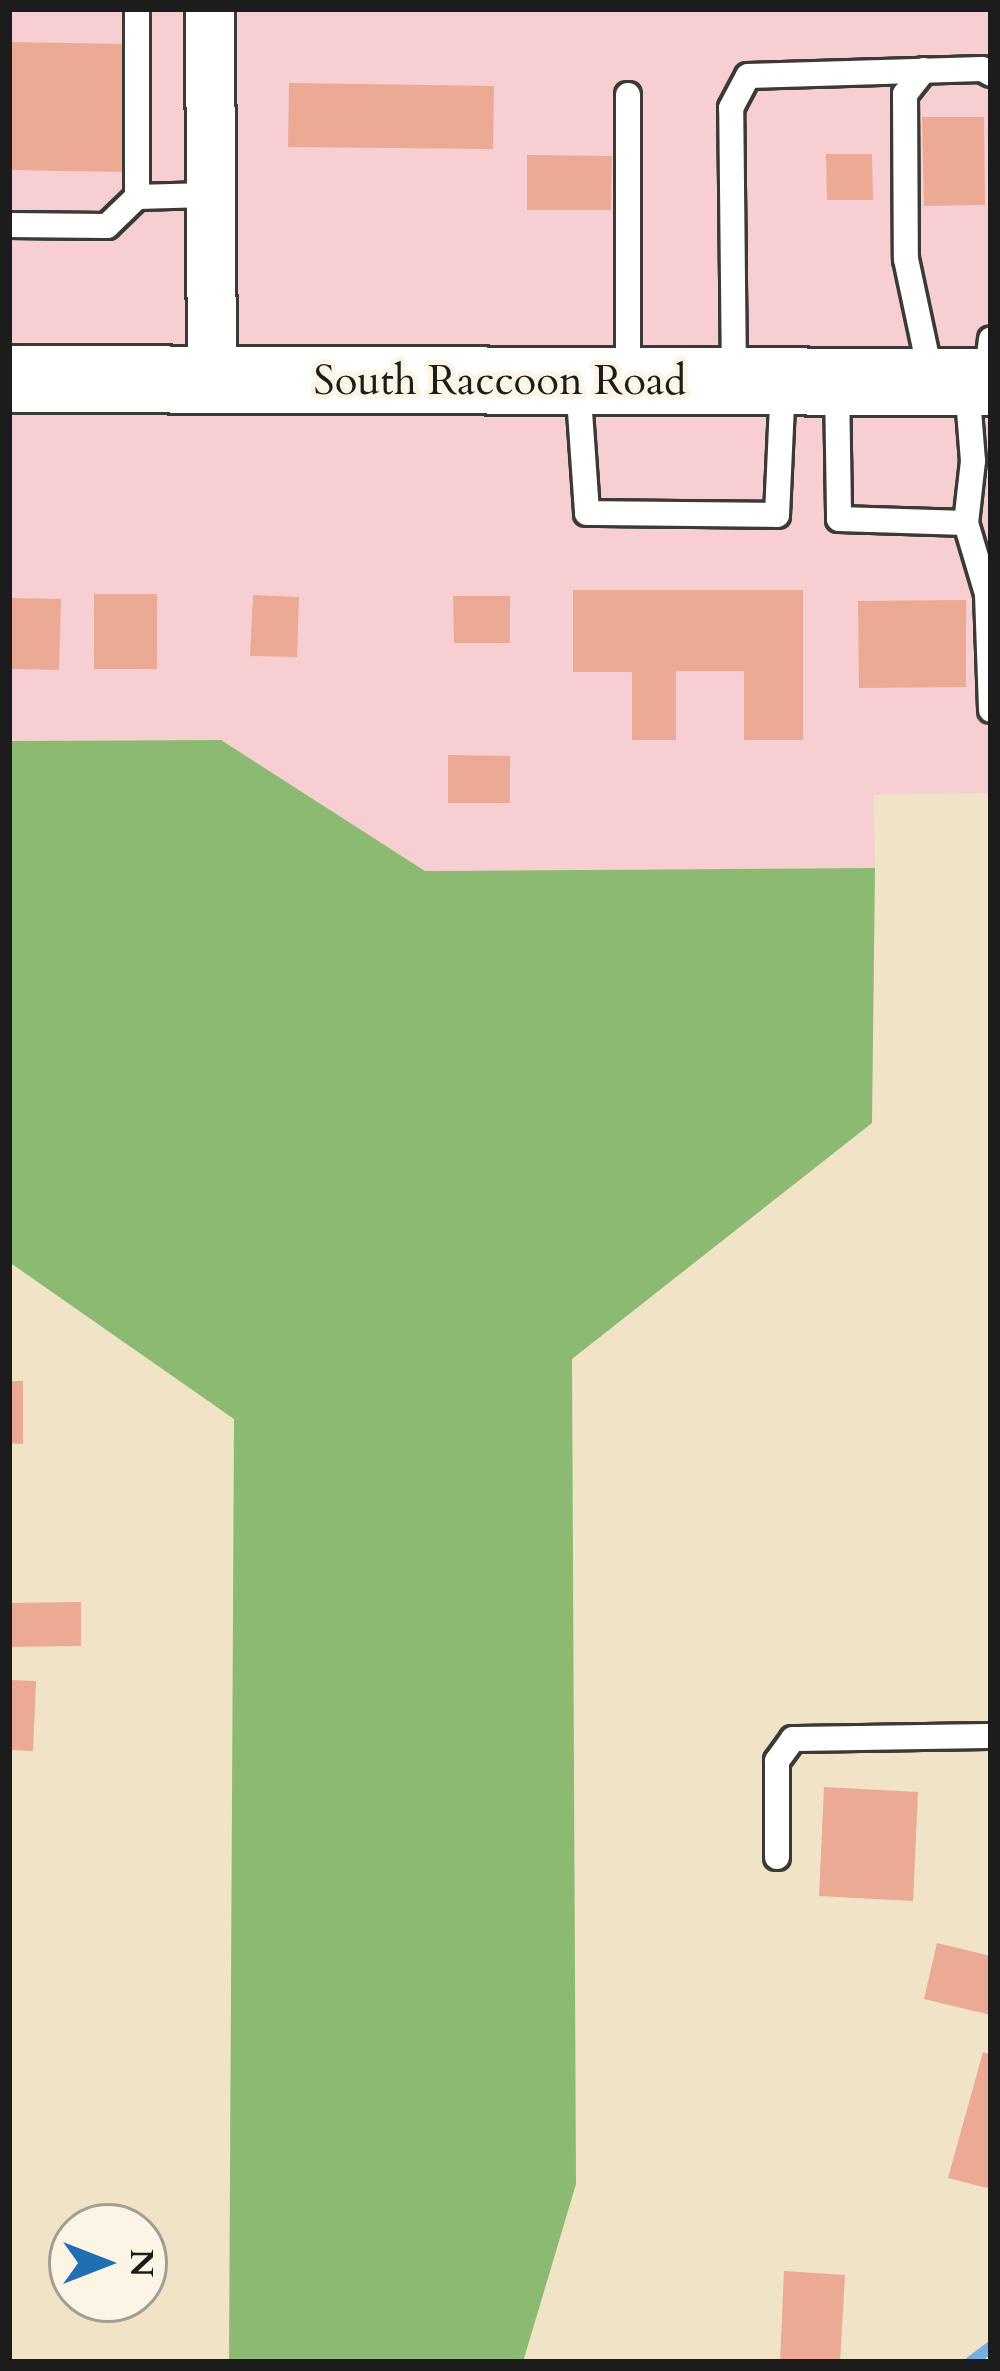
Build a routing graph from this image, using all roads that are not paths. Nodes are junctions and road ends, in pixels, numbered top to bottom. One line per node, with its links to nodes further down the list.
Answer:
1 (137, 9): 7 (lane)
2 (210, 9): 6 (street)
3 (923, 70): 4 (lane); 9 (lane); 13 (lane)
4 (991, 74)
5 (628, 95): 12 (lane)
6 (207, 196): 7 (lane); 11 (street)
7 (137, 197): 8 (lane)
8 (9, 225)
9 (973, 374): 13 (street, South Raccoon Road); 14 (lane)
10 (9, 379): 11 (street, South Raccoon Road)
11 (212, 380): 12 (street, South Raccoon Road)
12 (603, 381): 13 (street, South Raccoon Road); 13 (lane)
13 (785, 382): 14 (lane)
14 (966, 523): 15 (lane)
15 (991, 710)
16 (991, 1736): 17 (lane)
17 (777, 1858)

